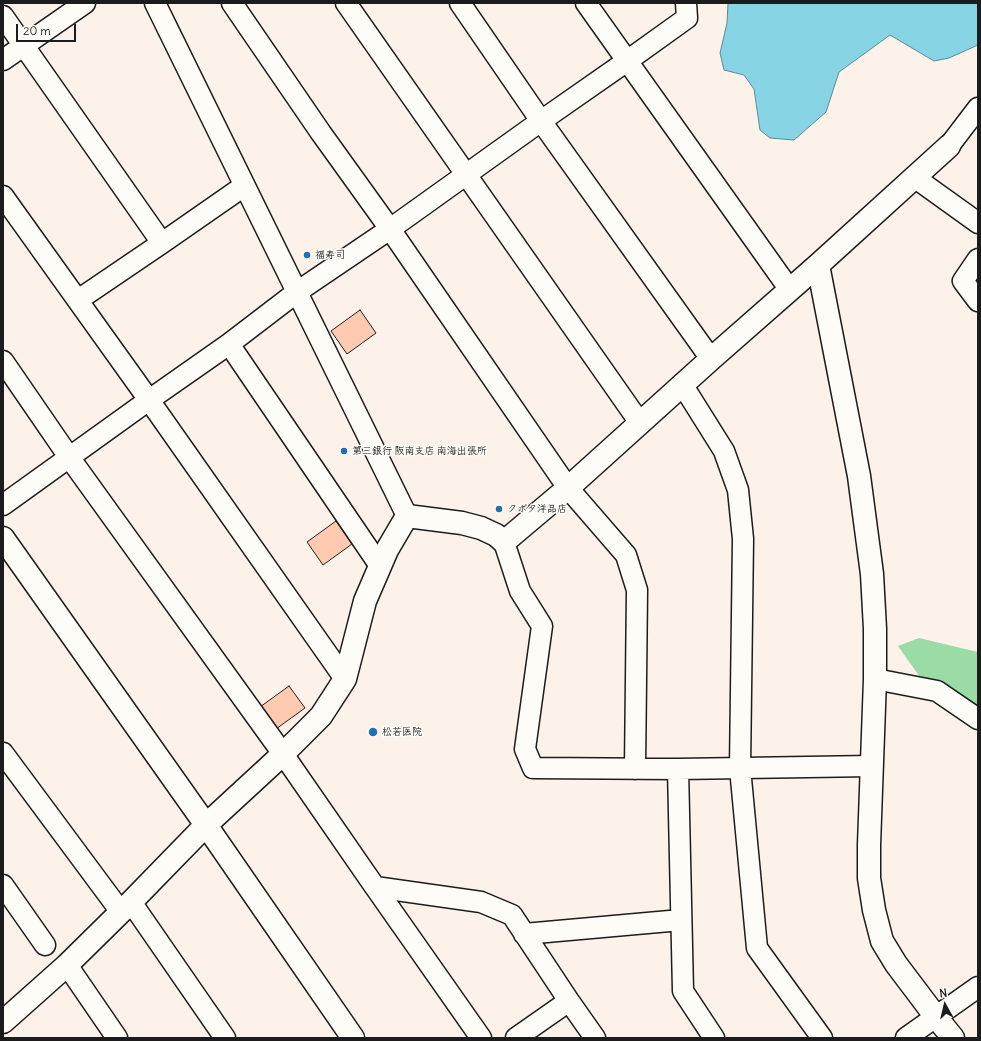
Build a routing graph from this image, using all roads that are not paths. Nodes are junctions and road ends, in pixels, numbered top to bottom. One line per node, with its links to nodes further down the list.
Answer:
1 (85, 3): 9 (street)
2 (154, 3): 18 (street)
3 (232, 3): 21 (street)
4 (346, 3): 16 (street)
5 (460, 3): 13 (street)
6 (586, 3): 11 (street)
7 (686, 3): 11 (street)
8 (3, 16): 9 (street)
9 (24, 46): 10 (street); 22 (street)
10 (3, 60)
11 (627, 61): 13 (street); 25 (street)
12 (978, 108): 15 (street)
13 (541, 121): 16 (street); 30 (street)
14 (978, 129): 15 (street)
15 (949, 146): 17 (street)
16 (465, 175): 21 (street); 34 (street)
17 (914, 177): 20 (street); 24 (street)
18 (244, 186): 22 (street); 26 (street)
19 (3, 196): 27 (street)
20 (978, 223)
21 (390, 229): 26 (street); 36 (street)
22 (162, 243): 27 (street)
23 (978, 259): 28 (street)
24 (818, 265): 25 (street); 43 (street)
25 (790, 290): 30 (street)
26 (297, 292): 29 (street); 38 (street)
27 (78, 300): 33 (street)
28 (978, 301)
29 (229, 344): 33 (street); 41 (street)
30 (711, 359): 32 (street)
31 (3, 361): 35 (street)
32 (682, 384): 34 (street); 49 (street)
33 (149, 400): 35 (street); 42 (street)
34 (640, 423): 36 (street)
35 (70, 457): 37 (street); 46 (street)
36 (568, 488): 40 (street); 48 (street)
37 (3, 505)
38 (407, 516): 40 (street); 41 (street)
39 (3, 538): 51 (street)
40 (504, 542): 48 (street)
41 (380, 566): 42 (street)
42 (345, 679): 46 (street)
43 (875, 679): 44 (street); 47 (street)
44 (978, 719)
45 (3, 753): 54 (street)
46 (283, 754): 51 (street); 53 (street)
47 (872, 766): 49 (street); 61 (street)
48 (635, 768): 50 (street)
49 (740, 768): 50 (street); 70 (street)
50 (678, 769): 55 (street)
51 (206, 825): 54 (street); 65 (street)
52 (3, 885): 57 (street)
53 (375, 887): 56 (street); 66 (street)
54 (126, 907): 58 (street); 64 (street)
55 (681, 920): 56 (street); 69 (street)
56 (524, 934): 60 (street)
57 (45, 945)
58 (67, 965): 62 (street); 63 (street)
59 (978, 987): 61 (street)
60 (568, 1001): 67 (street); 68 (street)
61 (936, 1017): 71 (street); 72 (street)
62 (3, 1022)
63 (117, 1038)
64 (226, 1038)
65 (354, 1038)
66 (481, 1038)
67 (516, 1038)
68 (595, 1038)
69 (714, 1038)
70 (822, 1038)
71 (906, 1038)
72 (953, 1038)

